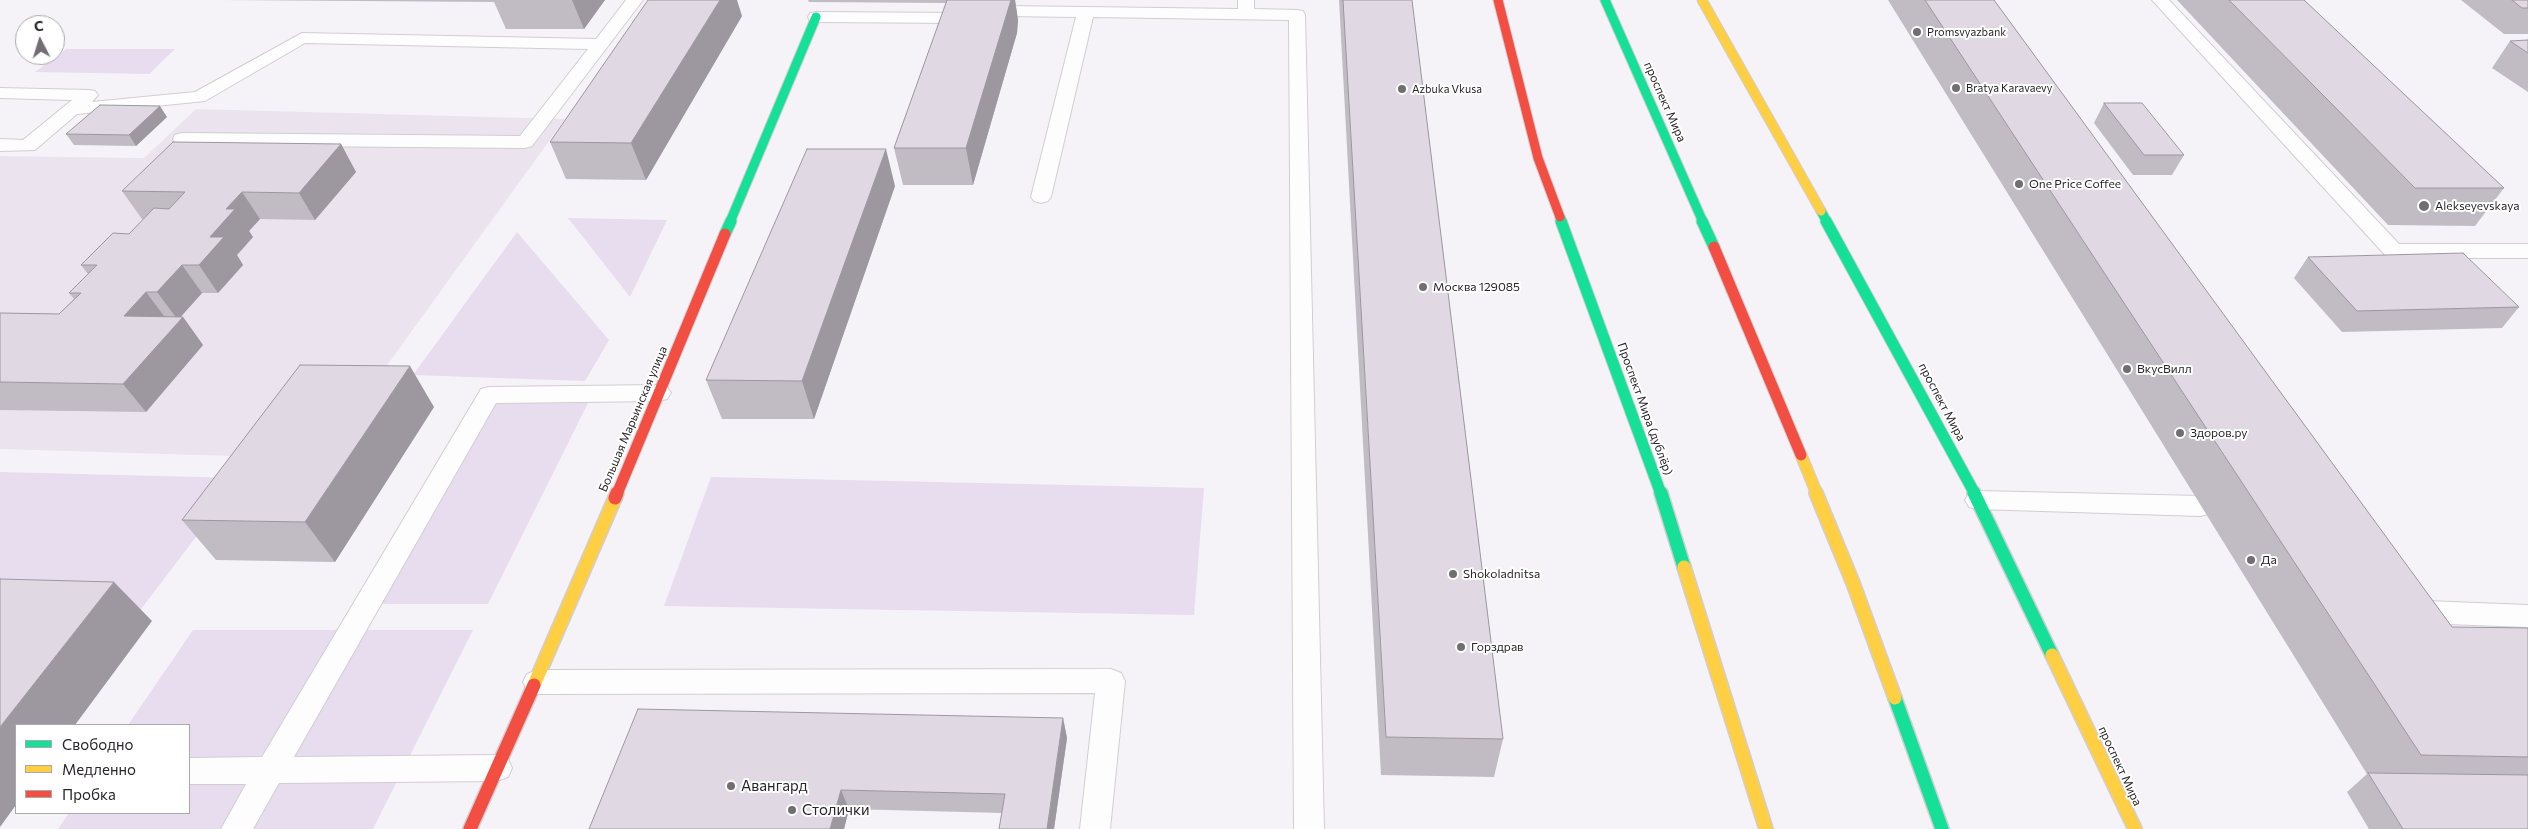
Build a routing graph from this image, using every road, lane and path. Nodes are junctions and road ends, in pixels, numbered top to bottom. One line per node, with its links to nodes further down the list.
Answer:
1 (635, 0): 9 (lane)
2 (1498, 0): 29 (main road, Проспект Мира (дублёр))
3 (1605, 0): 30 (main road, проспект Мира)
4 (1702, 0): 17 (main road, проспект Мира)
5 (2160, 0): 15 (lane)
6 (1246, 7): 7 (lane); 28 (lane)
7 (1086, 12): 8 (lane); 14 (lane)
8 (816, 17): 16 (main road, Большая Марьинская улица)
9 (601, 44): 11 (lane); 12 (lane)
10 (0, 93): 11 (lane)
11 (72, 109): 13 (lane)
12 (182, 138)
13 (0, 145)
14 (1041, 196)
15 (2528, 251)
16 (658, 393): 21 (main road, Большая Марьинская улица); 24 (lane)
17 (1978, 500): 18 (lane); 31 (main road, проспект Мира)
18 (2201, 506)
19 (2403, 589): 20 (lane)
20 (2528, 616)
21 (537, 682): 22 (main road, Большая Марьинская улица); 27 (lane)
22 (497, 768): 24 (lane); 26 (main road, Большая Марьинская улица)
23 (190, 771): 24 (lane)
24 (269, 772): 25 (lane)
25 (236, 829)
26 (470, 829)
27 (1095, 829)
28 (1309, 829)
29 (1766, 829)
30 (1942, 829)
31 (2135, 829)

